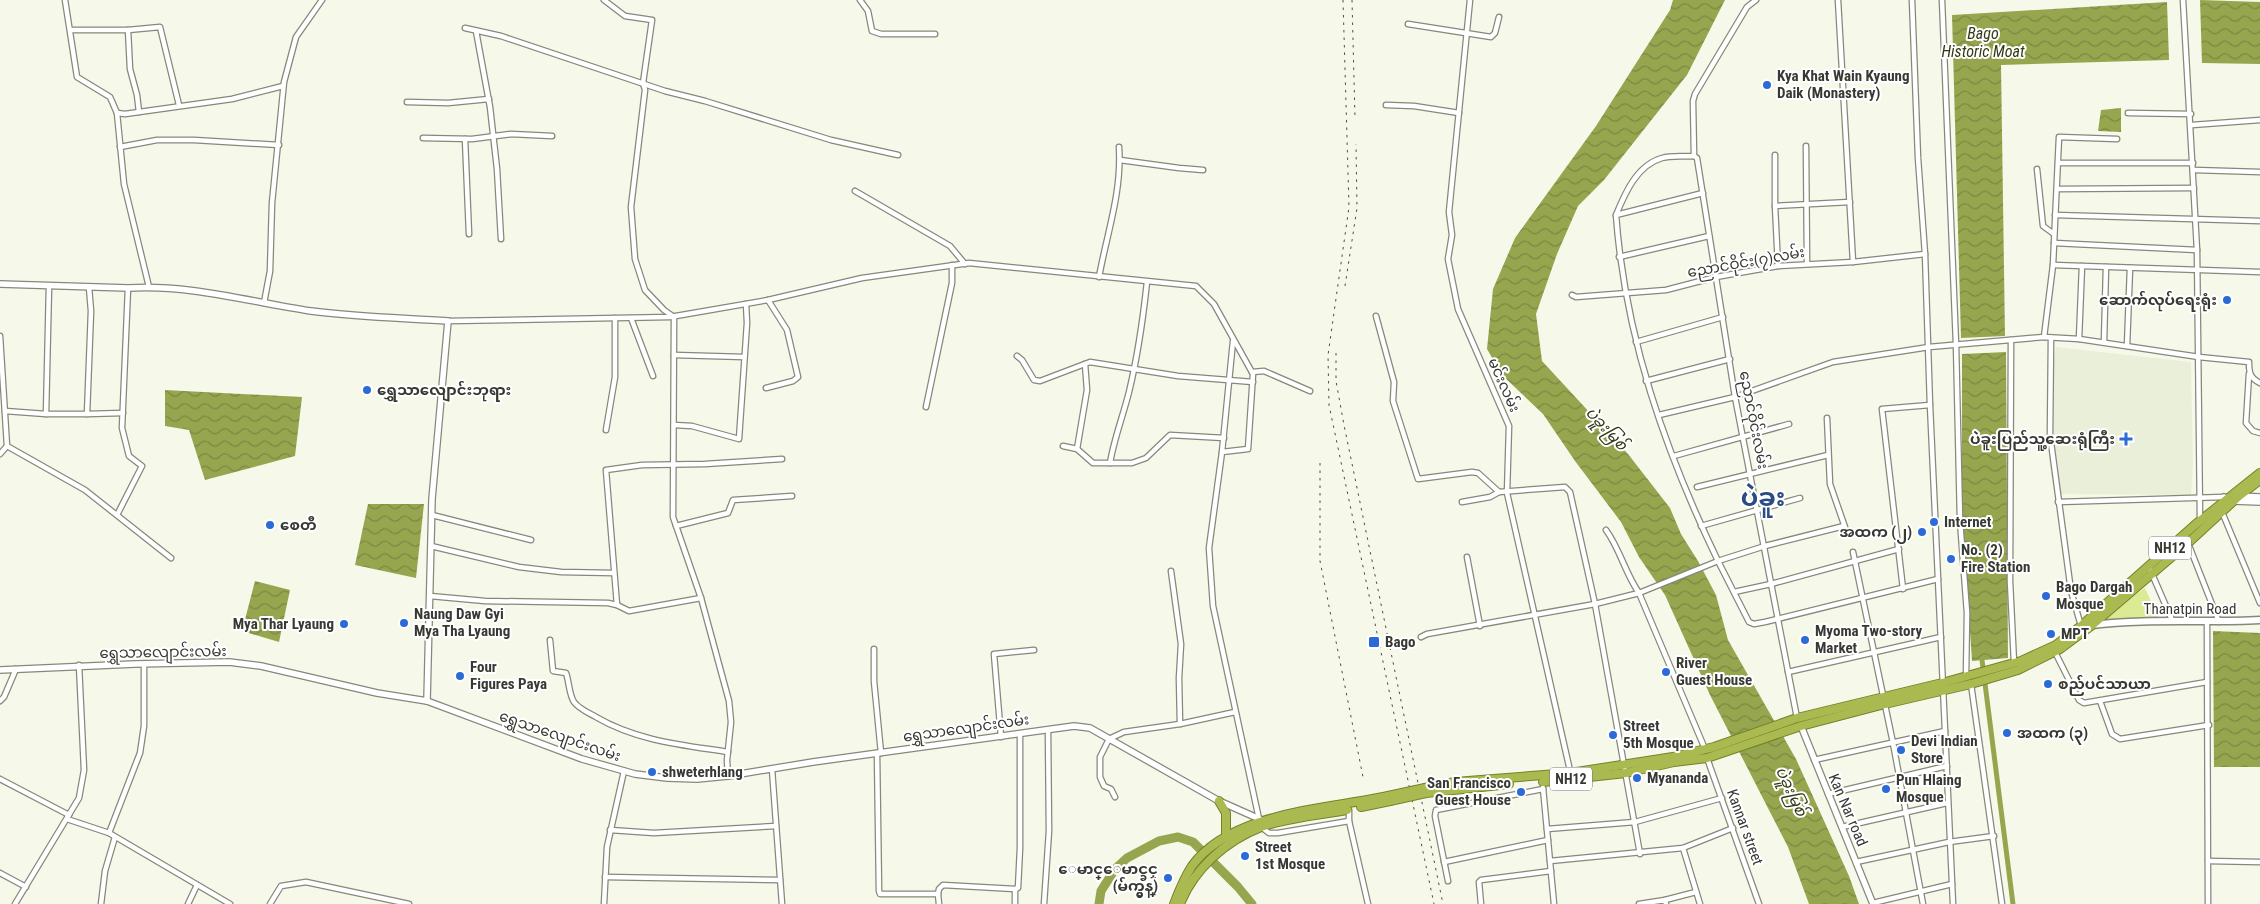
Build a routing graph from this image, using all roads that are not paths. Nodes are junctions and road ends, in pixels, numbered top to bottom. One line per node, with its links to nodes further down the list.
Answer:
1 (65, 0): 14 (street)
2 (322, 0): 20 (street)
3 (604, 0): 19 (street)
4 (860, 0): 18 (street)
5 (1470, 0): 17 (street, မင်းလမ်း)
6 (1756, 0): 43 (street, ညောင်ဝိုင်းလမ်း)
7 (1838, 0): 55 (street)
8 (1912, 0): 68 (street)
9 (1942, 0): 108 (street)
10 (2184, 0): 29 (street)
11 (1499, 17): 17 (street)
12 (1408, 24): 17 (street)
13 (465, 28): 16 (street)
14 (71, 30): 15 (street); 26 (street)
15 (128, 30): 23 (street); 25 (street)
16 (476, 31): 19 (street); 21 (street)
17 (1467, 32): 27 (street, မင်းလမ်း)
18 (935, 34)
19 (643, 83): 42 (street); 94 (street)
20 (284, 86): 23 (street); 37 (street)
21 (489, 99): 22 (street); 32 (street)
22 (407, 102)
23 (179, 105): 25 (street)
24 (1386, 105): 27 (street)
25 (138, 112): 26 (street)
26 (117, 113): 39 (street)
27 (1459, 113): 157 (street, မင်းလမ်း)
28 (2128, 113): 29 (street)
29 (2191, 114): 31 (street)
30 (2260, 120): 31 (street)
31 (2192, 125): 46 (street)
32 (493, 135): 33 (street); 35 (street); 65 (street)
33 (552, 136)
34 (423, 138): 35 (street)
35 (466, 138): 62 (street)
36 (2117, 139): 45 (street)
37 (279, 145): 39 (street); 92 (street)
38 (1806, 146): 56 (street)
39 (120, 147): 87 (street)
40 (1119, 147): 44 (street)
41 (1775, 154): 57 (street)
42 (898, 155)
43 (1694, 156): 54 (street, ညောင်ဝိုင်းလမ်း); 58 (street)
44 (1120, 160): 48 (street); 81 (street)
45 (2058, 163): 46 (street); 52 (street)
46 (2193, 164): 49 (street)
47 (2038, 169): 63 (street)
48 (1203, 170)
49 (2194, 170): 50 (street); 51 (street)
50 (2260, 172)
51 (2194, 188): 52 (street); 60 (street)
52 (2057, 189): 59 (street)
53 (856, 191): 72 (street)
54 (1703, 193): 58 (street); 64 (street, ညောင်ဝိုင်းလမ်း)
55 (1850, 202): 56 (street); 70 (street)
56 (1807, 203): 57 (street); 71 (street)
57 (1775, 206): 75 (street)
58 (1616, 214): 69 (street)
59 (2055, 215): 60 (street); 63 (street)
60 (2196, 220): 61 (street); 67 (street)
61 (2260, 221)
62 (469, 234)
63 (2054, 234): 66 (street)
64 (1709, 236): 69 (street); 82 (street, ညောင်ဝိုင်းလမ်း)
65 (501, 239)
66 (2054, 243): 67 (street); 74 (street)
67 (2197, 250): 79 (street)
68 (1925, 254): 70 (street, ညောင်ဝိုင်း(၇)လမ်း); 109 (street)
69 (1619, 257): 89 (street)
70 (1853, 262): 71 (street, ညောင်ဝိုင်း(၇)လမ်း)
71 (1807, 263): 75 (street, ညောင်ဝိုင်း(၇)လမ်း)
72 (965, 264): 73 (street); 81 (street)
73 (952, 265): 91 (street); 129 (street)
74 (2053, 265): 76 (street); 101 (street)
75 (1778, 266): 82 (street, ညောင်ဝိုင်း(၇)လမ်း)
76 (2082, 266): 77 (street); 103 (street)
77 (2106, 267): 78 (street); 107 (street)
78 (2130, 268): 79 (street); 110 (street)
79 (2198, 271): 80 (street); 114 (street)
80 (2260, 272)
81 (1099, 277): 83 (street)
82 (1716, 277): 89 (street, ညောင်ဝိုင်း(၇)လမ်း); 96 (street, ညောင်ဝိုင်းလမ်း)
83 (1147, 282): 104 (street); 117 (street)
84 (0, 284): 85 (street)
85 (48, 286): 86 (street); 132 (street)
86 (89, 287): 88 (street); 133 (street)
87 (149, 287): 88 (street); 92 (street)
88 (128, 288): 131 (street)
89 (1624, 294): 90 (street, ညောင်ဝိုင်း(၇)လမ်း); 106 (street)
90 (1572, 295)
91 (768, 300): 93 (street); 125 (street)
92 (264, 303): 99 (street)
93 (746, 304): 94 (street); 112 (street)
94 (674, 316): 98 (street); 111 (street)
95 (1376, 316): 156 (street)
96 (1724, 317): 106 (street); 115 (street, ညောင်ဝိုင်းလမ်း)
97 (616, 318): 98 (street); 99 (street); 138 (street)
98 (632, 318): 120 (street)
99 (448, 321): 169 (street)
100 (0, 336): 130 (street)
101 (2044, 337): 102 (street); 105 (street)
102 (2051, 338): 103 (street); 164 (street)
103 (2079, 339): 107 (street)
104 (1233, 340): 118 (street); 121 (street)
105 (2011, 340): 108 (street); 216 (street)
106 (1636, 342): 122 (street)
107 (2104, 342): 110 (street)
108 (1956, 344): 109 (street); 223 (street)
109 (1929, 346): 127 (street); 128 (street)
110 (2127, 346): 114 (street)
111 (674, 355): 112 (street); 137 (street)
112 (744, 356): 137 (street)
113 (1017, 356): 116 (street)
114 (2199, 357): 119 (street); 159 (street)
115 (1730, 359): 122 (street); 127 (street, ညောင်ဝိုင်းလမ်း)
116 (1086, 364): 117 (street); 144 (street)
117 (1134, 369): 121 (street); 150 (street)
118 (1252, 372): 123 (street); 126 (street)
119 (2249, 374): 124 (street); 139 (street)
120 (653, 376)
121 (1230, 381): 123 (street); 141 (street)
122 (1646, 381): 134 (street)
123 (1253, 382): 145 (street)
124 (2260, 383)
125 (766, 388)
126 (1310, 390)
127 (1735, 397): 134 (street); 140 (street, ညောင်ဝိုင်းလမ်း)
128 (1930, 405): 180 (street); 189 (street)
129 (926, 407)
130 (5, 411): 132 (street); 142 (street)
131 (123, 413): 133 (street); 168 (street)
132 (46, 414): 133 (street)
133 (86, 414)
134 (1659, 415): 148 (street)
135 (1826, 418): 147 (street)
136 (1789, 424): 140 (street)
137 (674, 425): 151 (street)
138 (606, 430)
139 (2260, 433)
140 (1744, 436): 148 (street); 152 (street, ညောင်ဝိုင်းလမ်း)
141 (1224, 438): 145 (street); 150 (street)
142 (7, 446): 146 (street); 168 (street)
143 (1063, 446): 144 (street)
144 (1077, 449): 150 (street)
145 (1222, 452): 230 (street)
146 (0, 454)
147 (1828, 455): 152 (street); 173 (street)
148 (1674, 456): 172 (street)
149 (782, 459): 151 (street)
150 (1110, 463)
151 (674, 465): 171 (street); 188 (street)
152 (1751, 473): 155 (street); 166 (street, ညောင်ဝိုင်းလမ်း)
153 (2260, 473): 162 (highway, NH12)
154 (2260, 480): 162 (highway, NH12)
155 (1697, 487)
156 (1499, 492): 157 (street); 163 (street)
157 (1507, 492): 198 (street); 200 (street, မင်းလမ်း)
158 (792, 496): 171 (street)
159 (2201, 497): 162 (street); 164 (street); 170 (street)
160 (2260, 497): 162 (street)
161 (1800, 498): 166 (street)
162 (2231, 498): 165 (street); 167 (highway, NH12); 170 (highway, NH12)
163 (1462, 502)
164 (2058, 502): 207 (street)
165 (2260, 502)
166 (1758, 509): 172 (street); 179 (street, ညောင်ဝိုင်းလမ်း)
167 (2222, 512): 177 (highway, NH12); 199 (street)
168 (117, 515): 183 (street)
169 (432, 515): 176 (street); 178 (street)
170 (2200, 521): 186 (highway, NH12)
171 (676, 526): 195 (street)
172 (1701, 526): 184 (street)
173 (1844, 526): 175 (street); 179 (street)
174 (1606, 530): 193 (street, Kannar street)
175 (1847, 533)
176 (531, 540)
177 (2188, 543): 186 (highway, NH12); 205 (street)
178 (431, 546): 188 (street); 194 (street)
179 (1765, 546): 184 (street); 190 (street, ညောင်ဝိုင်းလမ်း)
180 (1899, 550): 185 (street); 191 (street)
181 (1853, 552): 185 (street)
182 (1467, 557): 206 (street)
183 (171, 558)
184 (1718, 561): 192 (street); 193 (street)
185 (1855, 561): 190 (street); 196 (street)
186 (2151, 570): 202 (street); 207 (highway, NH12); 208 (highway, NH12)
187 (1172, 571): 232 (street)
188 (614, 573): 197 (street)
189 (1938, 580): 191 (street); 209 (street)
190 (1771, 584): 192 (street); 201 (street, ညောင်ဝိုင်းလမ်း)
191 (1903, 589): 196 (street)
192 (1734, 592): 201 (street)
193 (1639, 593): 198 (street); 244 (street, Kannar street)
194 (430, 596): 197 (street); 228 (street)
195 (701, 598): 197 (street); 242 (street)
196 (1863, 598): 201 (street); 214 (street)
197 (618, 604)
198 (1595, 604): 200 (street); 248 (street)
199 (2260, 604)
200 (1536, 615): 206 (street); 251 (street, မင်းလမ်း)
201 (1778, 618): 221 (street, ညောင်ဝိုင်းလမ်း)
202 (2172, 620): 204 (main road, Thanatpin Road); 208 (main road, Thanatpin Road)
203 (2260, 620): 205 (main road, Thanatpin Road)
204 (2207, 622): 205 (main road, Thanatpin Road); 224 (street)
205 (2219, 622)
206 (1480, 626): 210 (street)
207 (2081, 626): 216 (highway, NH12)
208 (2091, 626): 215 (highway, NH12)
209 (1941, 636): 214 (street); 225 (street)
210 (1421, 637)
211 (550, 640): 242 (street)
212 (874, 649): 243 (street)
213 (1034, 650): 238 (street)
214 (1874, 652): 221 (street); 226 (street)
215 (2055, 652): 222 (highway, NH12); 229 (street)
216 (2014, 663): 222 (highway, NH12)
217 (144, 664): 218 (street, ရွှေသာလျောင်းလမ်း); 228 (street, ရွှေသာလျောင်းလမ်း); 273 (street)
218 (79, 665): 219 (street, ရွှေသာလျောင်းလမ်း); 264 (street)
219 (16, 669): 220 (street, ရွှေသာလျောင်းလမ်း); 227 (street)
220 (0, 670)
221 (1788, 672): 231 (street, ညောင်ဝိုင်းလမ်း)
222 (2002, 672): 223 (highway, NH12)
223 (1969, 679): 225 (highway, NH12); 274 (street)
224 (2207, 682): 229 (street); 233 (street)
225 (1943, 687): 226 (highway, NH12); 236 (street)
226 (1884, 700): 231 (highway, NH12); 234 (highway, NH12); 240 (street)
227 (0, 701)
228 (427, 701): 249 (street, ရွှေသာလျောင်းလမ်း)
229 (2100, 702): 233 (street)
230 (1235, 712): 232 (street); 266 (street)
231 (1795, 719): 241 (highway, NH12)
232 (1180, 724): 239 (street)
233 (2209, 725): 283 (street)
234 (1798, 727): 241 (highway, NH12); 245 (street, Kan Nar road)
235 (1048, 730): 237 (street, ရွှေသာလျောင်းလမ်း); 239 (street, ရွှေသာလျောင်းလမ်း); 312 (street)
236 (1945, 731): 240 (street); 246 (street)
237 (1020, 734): 238 (street, ရွှေသာလျောင်းလမ်း); 295 (street)
238 (1001, 737): 243 (street, ရွှေသာလျောင်းလမ်း)
239 (1108, 739): 257 (street); 260 (street, ရွှေသာလျောင်းလမ်း)
240 (1892, 743): 245 (street); 253 (street)
241 (1714, 751): 244 (highway, NH12)
242 (728, 752): 250 (street)
243 (879, 753): 247 (street, ရွှေသာလျောင်းလမ်း); 298 (street)
244 (1706, 754): 248 (highway, NH12); 258 (street, Kannar street)
245 (1814, 760): 256 (street, Kan Nar road)
246 (1947, 766): 253 (street); 261 (street)
247 (772, 769): 250 (street, ရွှေသာလျောင်းလမ်း); 268 (street)
248 (1626, 769): 251 (highway, NH12); 267 (street)
249 (624, 771): 250 (street, ရွှေသာလျောင်းလမ်း); 272 (street)
250 (728, 776)
251 (1571, 776): 254 (highway, NH12); 255 (highway, NH12)
252 (0, 779): 264 (street)
253 (1899, 779): 256 (street); 263 (street)
254 (1542, 785): 255 (highway, NH12); 271 (street); 284 (street)
255 (1426, 791): 259 (highway, NH12, bridge)
256 (1828, 794): 269 (street, Kan Nar road)
257 (1115, 797)
258 (1722, 798): 267 (street); 270 (street, Kannar street)
259 (1389, 799): 262 (highway, NH12); 266 (highway, NH12)
260 (1219, 801): 266 (street, ရွှေသာလျောင်းလမ်း); 276 (highway)
261 (1947, 803): 263 (street); 278 (street)
262 (1349, 810): 265 (street); 266 (highway, NH12)
263 (1906, 812): 269 (street); 280 (street)
264 (68, 817): 273 (street); 294 (street)
265 (1349, 821): 266 (street); 315 (street)
266 (1260, 822): 276 (highway, NH12); 314 (highway, NH12)
267 (1635, 822): 271 (street); 281 (street)
268 (776, 826): 272 (street); 290 (street)
269 (1842, 827): 285 (street, Kan Nar road)
270 (1732, 828): 279 (street); 320 (street, Kannar street)
271 (1547, 829): 277 (street)
272 (610, 830): 289 (street)
273 (108, 833): 275 (street)
274 (1994, 836): 278 (street); 324 (street)
275 (115, 837): 293 (street); 302 (street)
276 (1226, 838): 313 (highway, NH12)
277 (1548, 840): 282 (street); 284 (street)
278 (1949, 842): 280 (street); 292 (street)
279 (1683, 848): 281 (street); 297 (street)
280 (1912, 850): 285 (street); 296 (street)
281 (1640, 854): 282 (street)
282 (1550, 861): 287 (street)
283 (2208, 861): 286 (street); 325 (street)
284 (1444, 862): 291 (street)
285 (1856, 862): 321 (street, Kan Nar road)
286 (2260, 862)
287 (1551, 871): 316 (street); 317 (street)
288 (0, 873): 294 (street)
289 (605, 877): 290 (street); 308 (street)
290 (780, 880): 309 (street)
291 (1448, 881)
292 (1952, 884): 296 (street); 323 (street)
293 (197, 885): 303 (street); 304 (street)
294 (26, 887): 301 (street)
295 (1015, 890): 298 (street); 311 (street)
296 (1920, 891): 321 (street); 322 (street)
297 (1696, 892): 300 (street); 319 (street)
298 (938, 894): 310 (street)
299 (379, 898): 305 (street); 306 (street); 307 (street)
300 (1666, 902): 318 (street)
301 (15, 904)
302 (101, 904)
303 (188, 904)
304 (230, 904)
305 (270, 904)
306 (379, 904)
307 (409, 904)
308 (604, 904)
309 (782, 904)
310 (939, 904)
311 (1015, 904)
312 (1044, 904)
313 (1174, 904)
314 (1180, 904)
315 (1368, 904)
316 (1482, 904)
317 (1554, 904)
318 (1639, 904)
319 (1700, 904)
320 (1759, 904)
321 (1873, 904)
322 (1922, 904)
323 (1953, 904)
324 (2002, 904)
325 (2208, 904)

